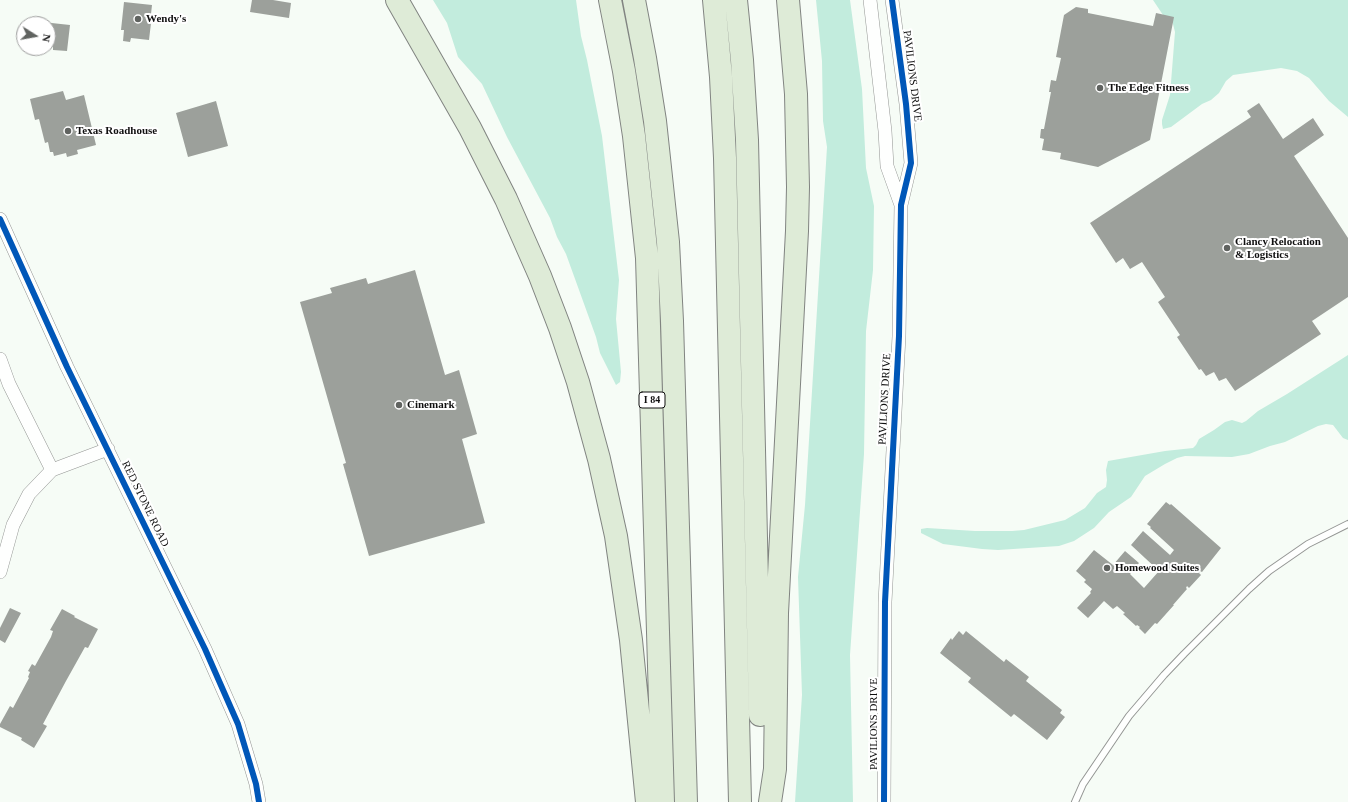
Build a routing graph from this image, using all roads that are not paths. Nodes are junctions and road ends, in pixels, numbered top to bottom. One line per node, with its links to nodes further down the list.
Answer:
1 (396, 0): 19 (highway)
2 (610, 0): 20 (highway, I 84)
3 (634, 0): 21 (highway)
4 (714, 0): 22 (highway)
5 (736, 0): 23 (highway)
6 (788, 0): 24 (highway)
7 (870, 0): 9 (street, PAVILIONS DRIVE)
8 (892, 0): 10 (street, PAVILIONS DRIVE)
9 (878, 62): 10 (street, PAVILIONS DRIVE); 11 (street, PAVILIONS DRIVE)
10 (902, 71): 11 (street, PAVILIONS DRIVE)
11 (901, 205): 25 (street, PAVILIONS DRIVE)
12 (0, 219): 14 (street, RED STONE ROAD)
13 (0, 359): 15 (street)
14 (108, 449): 15 (street); 18 (street, RED STONE ROAD)
15 (52, 470): 17 (street)
16 (1348, 524): 26 (lane)
17 (0, 570)
18 (259, 802)
19 (647, 802)
20 (663, 802)
21 (686, 802)
22 (740, 802)
23 (762, 802)
24 (770, 802)
25 (884, 802)
26 (1075, 802)

